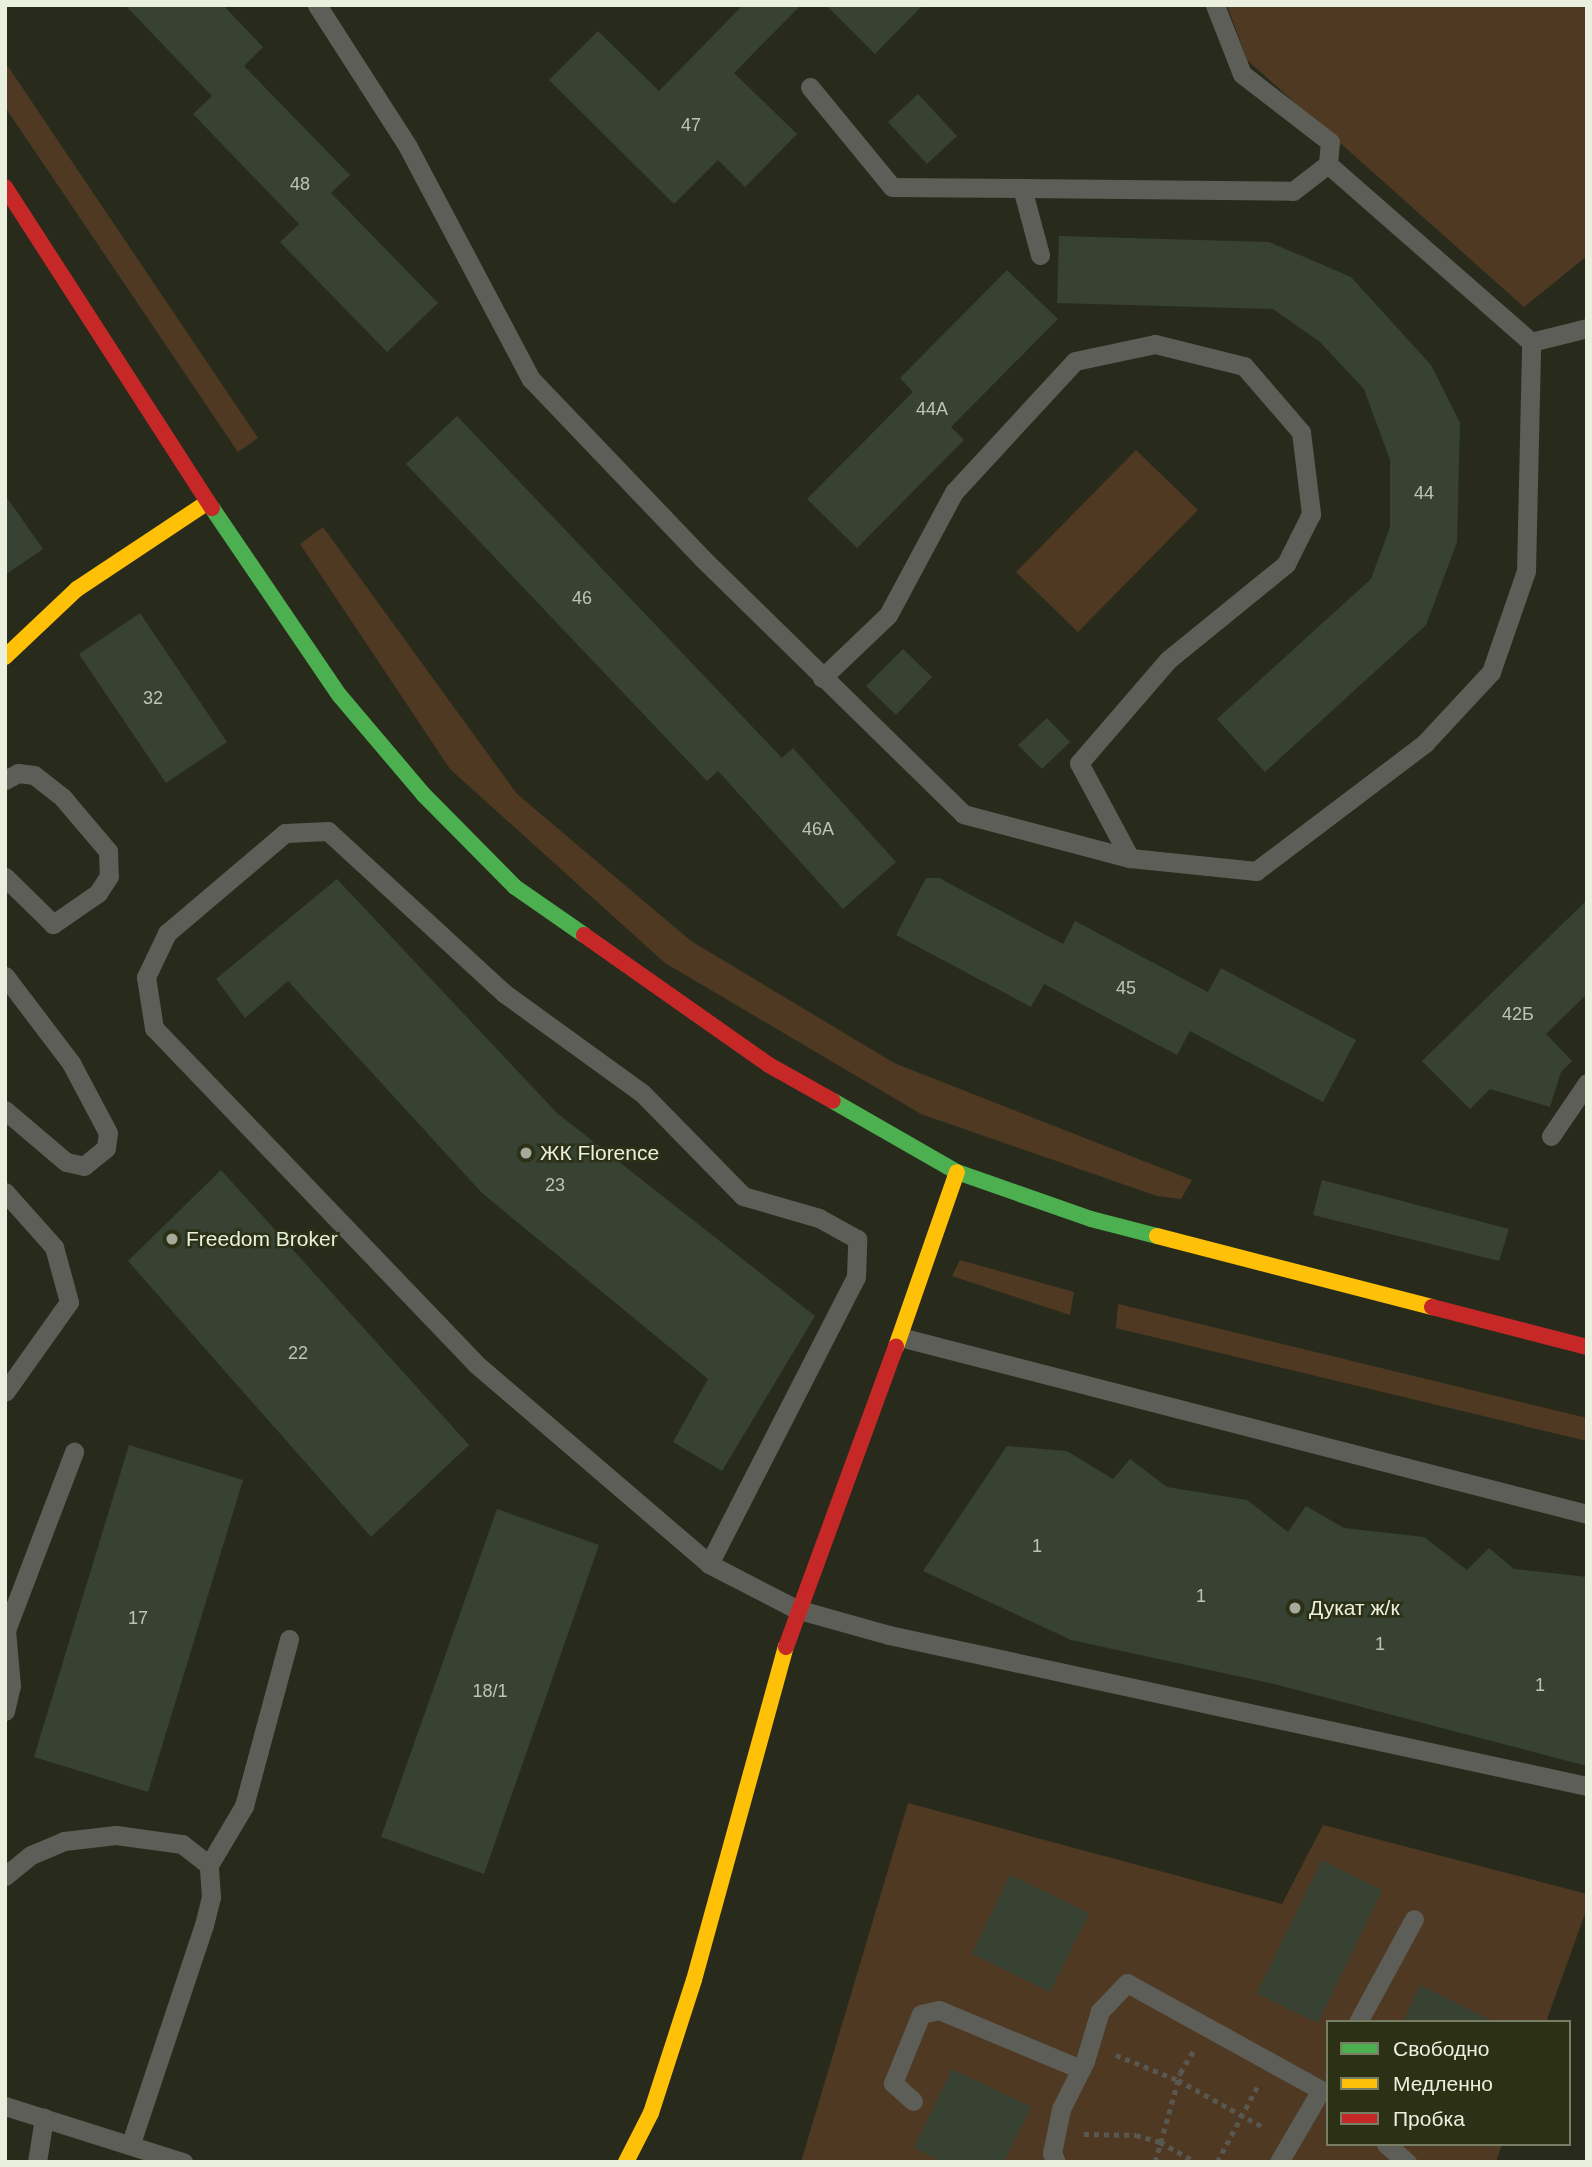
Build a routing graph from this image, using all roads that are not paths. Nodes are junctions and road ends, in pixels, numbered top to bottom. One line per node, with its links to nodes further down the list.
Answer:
1 (317, 5): 12 (lane)
2 (1215, 5): 4 (lane)
3 (810, 87): 6 (lane)
4 (1328, 164): 6 (lane); 9 (lane)
5 (5, 187): 10 (main road)
6 (1022, 188): 7 (lane)
7 (1040, 255)
8 (1587, 328): 9 (lane)
9 (1531, 342): 14 (lane)
10 (208, 502): 11 (main road); 20 (main road)
11 (5, 657)
12 (822, 678): 14 (lane); 14 (lane)
13 (5, 780): 15 (lane)
14 (1130, 858)
15 (5, 877)
16 (5, 976): 18 (lane)
17 (1587, 1083): 19 (lane)
18 (5, 1110)
19 (1551, 1136)
20 (957, 1172): 22 (main road); 23 (main road)
21 (5, 1192): 24 (lane)
22 (900, 1337): 26 (lane); 28 (main road)
23 (1587, 1347)
24 (5, 1392)
25 (74, 1452): 30 (lane)
26 (1587, 1514)
27 (709, 1564): 27 (lane); 28 (lane)
28 (796, 1609): 31 (lane); 45 (main road)
29 (289, 1639): 32 (lane)
30 (5, 1711)
31 (1587, 1786)
32 (209, 1865): 33 (lane); 41 (lane)
33 (6, 1873)
34 (1414, 1919): 35 (lane)
35 (1359, 2020)
36 (1081, 2069): 37 (lane); 38 (lane); 46 (lane)
37 (1325, 2088): 47 (lane)
38 (913, 2101)
39 (5, 2106): 40 (lane)
40 (44, 2118): 41 (lane); 43 (lane)
41 (131, 2143): 44 (lane)
42 (1388, 2146): 48 (lane)
43 (37, 2162)
44 (183, 2162)
45 (626, 2162)
46 (1056, 2162)
47 (1279, 2162)
48 (1407, 2162)

